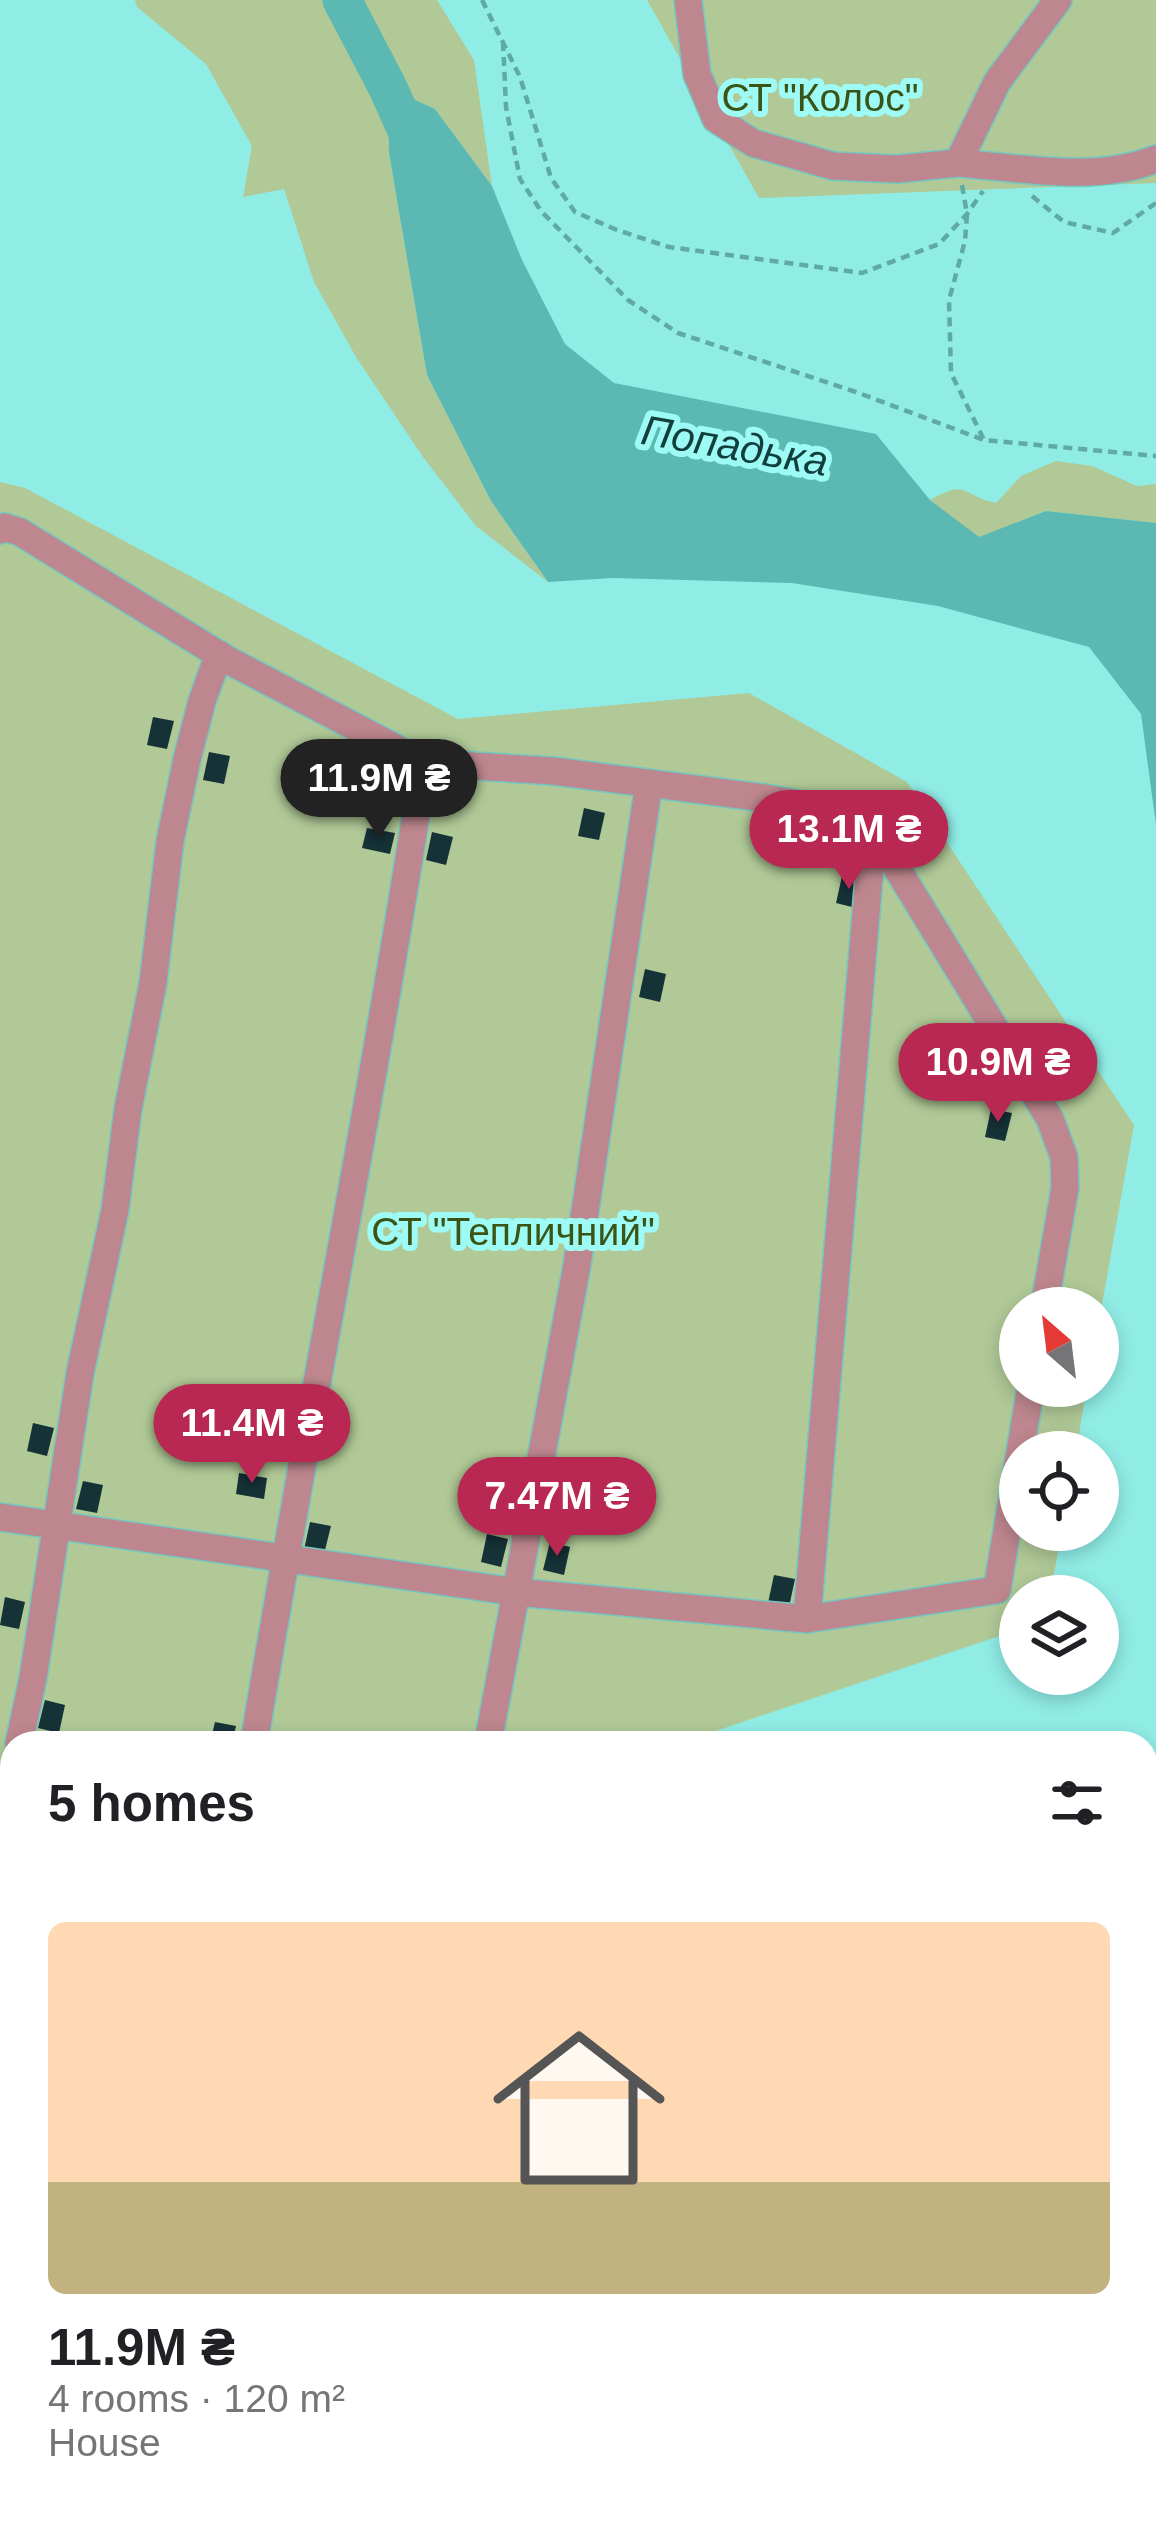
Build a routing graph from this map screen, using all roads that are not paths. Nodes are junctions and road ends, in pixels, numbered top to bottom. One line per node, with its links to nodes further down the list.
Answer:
1 (688, 0): 4 (street)
2 (1058, 0): 4 (street)
3 (1156, 160): 4 (street)
4 (958, 163)
5 (2, 527): 6 (street)
6 (219, 654): 7 (street); 13 (street)
7 (424, 763): 8 (street); 14 (street)
8 (650, 783): 9 (street); 15 (street)
9 (874, 829): 10 (street); 16 (street)
10 (1048, 1287)
11 (1027, 1407): 16 (street)
12 (0, 1517): 13 (street)
13 (56, 1525): 14 (street); 17 (street)
14 (284, 1558): 15 (street); 18 (street)
15 (516, 1592): 16 (street); 19 (street)
16 (807, 1619)
17 (22, 1731)
18 (256, 1731)
19 (490, 1731)

